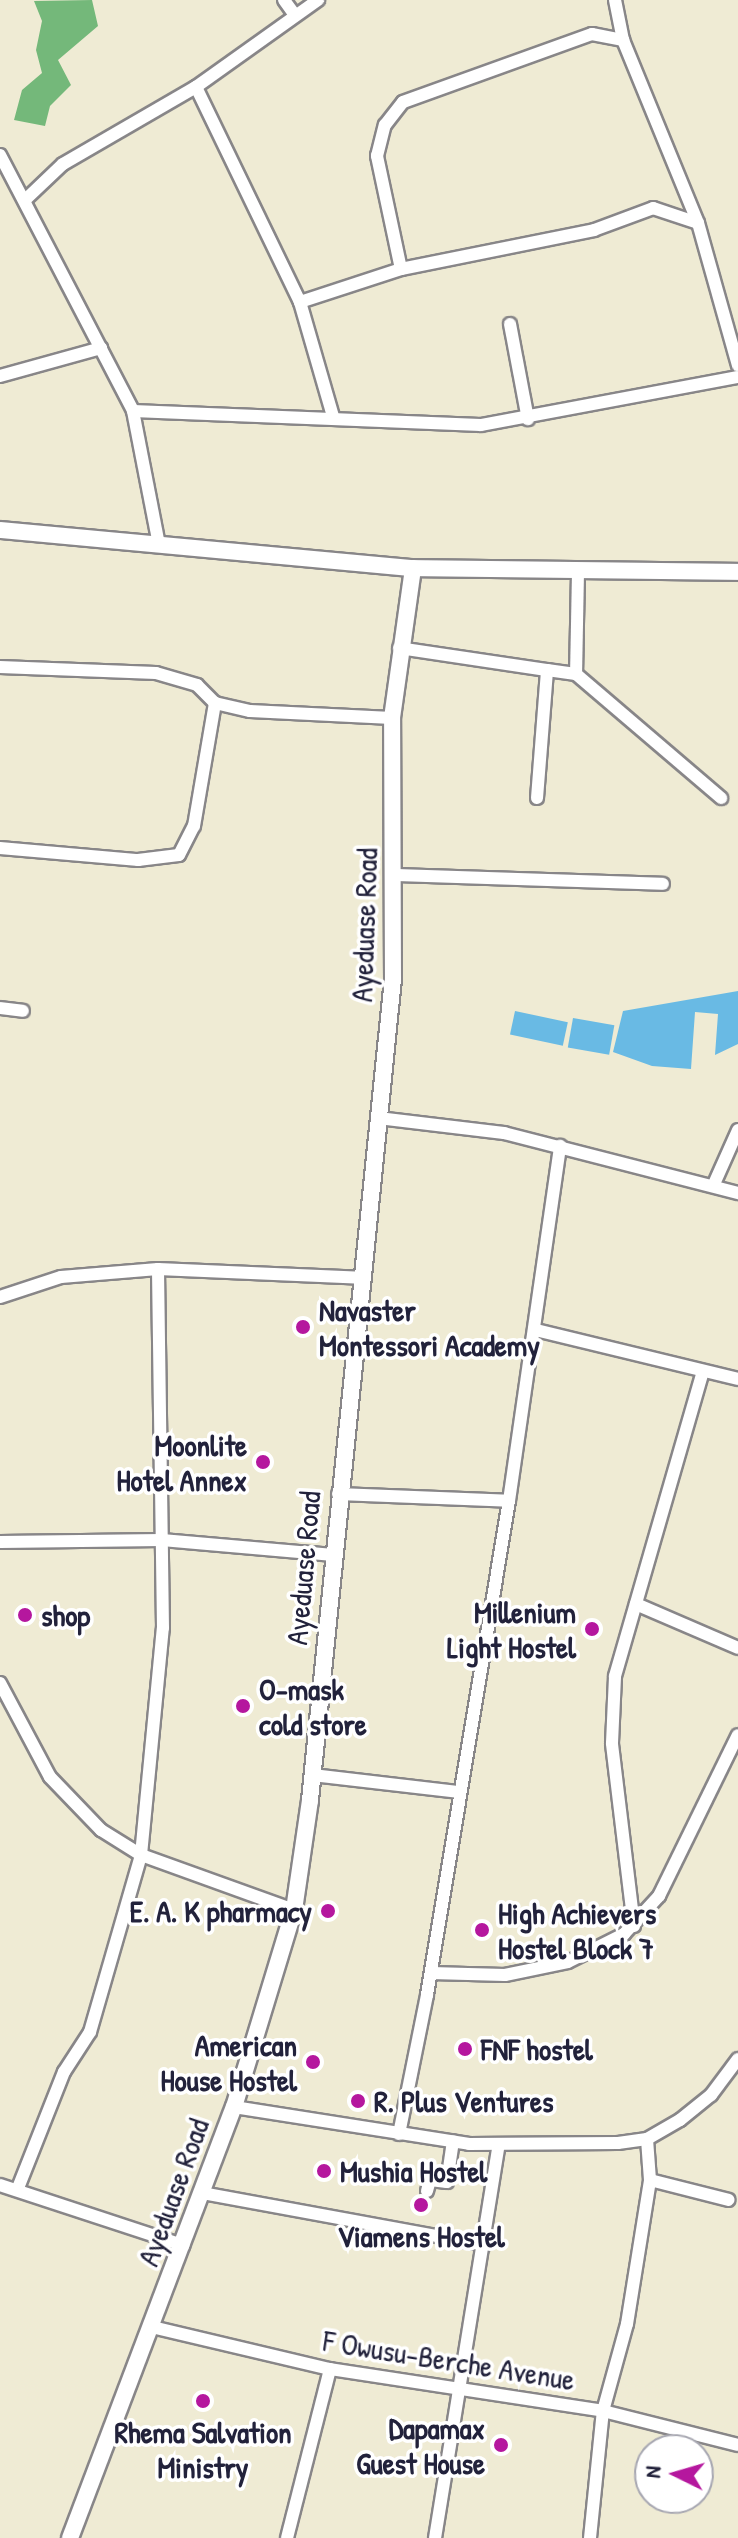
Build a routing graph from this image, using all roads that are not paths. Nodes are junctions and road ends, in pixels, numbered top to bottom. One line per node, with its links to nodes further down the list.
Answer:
1 (284, 0): 4 (street)
2 (318, 0): 4 (street)
3 (615, 0): 5 (street)
4 (295, 15): 6 (street)
5 (623, 40): 9 (street); 10 (street)
6 (196, 87): 8 (street); 11 (street)
7 (0, 155): 8 (street)
8 (25, 200): 13 (street)
9 (698, 223): 10 (street); 14 (street)
10 (401, 269): 11 (street)
11 (300, 302): 18 (street)
12 (510, 324): 19 (street)
13 (101, 348): 15 (street); 17 (street)
14 (738, 365)
15 (0, 376)
16 (738, 377): 19 (street)
17 (133, 411): 18 (street); 21 (street)
18 (333, 416): 19 (street)
19 (528, 419)
20 (0, 530): 21 (street)
21 (159, 545): 22 (street)
22 (413, 568): 23 (street); 25 (street, Ayeduase Road)
23 (578, 572): 24 (street); 28 (street)
24 (738, 572)
25 (399, 648): 27 (street); 30 (street, Ayeduase Road)
26 (0, 667): 29 (street)
27 (547, 670): 28 (street); 31 (street)
28 (576, 674): 32 (street)
29 (215, 703): 30 (street); 33 (street)
30 (392, 718): 34 (street, Ayeduase Road)
31 (537, 798)
32 (721, 798)
33 (0, 848)
34 (395, 875): 35 (street); 38 (street, Ayeduase Road)
35 (663, 884)
36 (0, 1008): 37 (street)
37 (23, 1011)
38 (378, 1118): 40 (street); 44 (street, Ayeduase Road)
39 (738, 1130): 41 (street)
40 (560, 1146): 41 (street); 46 (street)
41 (714, 1184): 42 (street)
42 (738, 1193)
43 (158, 1269): 44 (street); 45 (street); 51 (street)
44 (361, 1278): 49 (street, Ayeduase Road)
45 (0, 1297)
46 (536, 1330): 47 (street); 50 (street)
47 (703, 1371): 48 (street); 54 (street)
48 (738, 1379)
49 (338, 1494): 50 (street); 53 (street, Ayeduase Road)
50 (509, 1501): 59 (street)
51 (162, 1540): 52 (street); 53 (street); 60 (street)
52 (0, 1542)
53 (333, 1555): 58 (street, Ayeduase Road)
54 (636, 1604): 55 (street); 62 (street)
55 (738, 1648)
56 (0, 1683): 60 (street)
57 (737, 1742): 62 (street)
58 (312, 1775): 59 (street); 61 (street, Ayeduase Road)
59 (458, 1792): 63 (street)
60 (141, 1855): 61 (street); 72 (street)
61 (294, 1910): 65 (street, Ayeduase Road)
62 (634, 1926): 63 (street)
63 (431, 1973): 66 (street)
64 (738, 2059): 67 (street)
65 (234, 2107): 66 (street); 74 (street, Ayeduase Road)
66 (399, 2134): 68 (street)
67 (647, 2139): 69 (street); 70 (street)
68 (453, 2141): 69 (street); 73 (street)
69 (499, 2145): 77 (street)
70 (650, 2180): 75 (street); 81 (street)
71 (0, 2185): 72 (street)
72 (18, 2188): 76 (street)
73 (427, 2191)
74 (202, 2193): 76 (street, Ayeduase Road); 77 (street)
75 (729, 2200)
76 (183, 2245): 78 (street, Ayeduase Road)
77 (484, 2245): 80 (street)
78 (152, 2327): 79 (street, F Owusu-Berche Avenue); 83 (street, Ayeduase Road)
79 (330, 2369): 80 (street, F Owusu-Berche Avenue); 84 (street)
80 (458, 2385): 81 (street, F Owusu-Berche Avenue); 85 (street)
81 (603, 2411): 82 (street, F Owusu-Berche Avenue); 86 (street)
82 (738, 2445)
83 (70, 2538)
84 (287, 2538)
85 (435, 2538)
86 (590, 2538)

